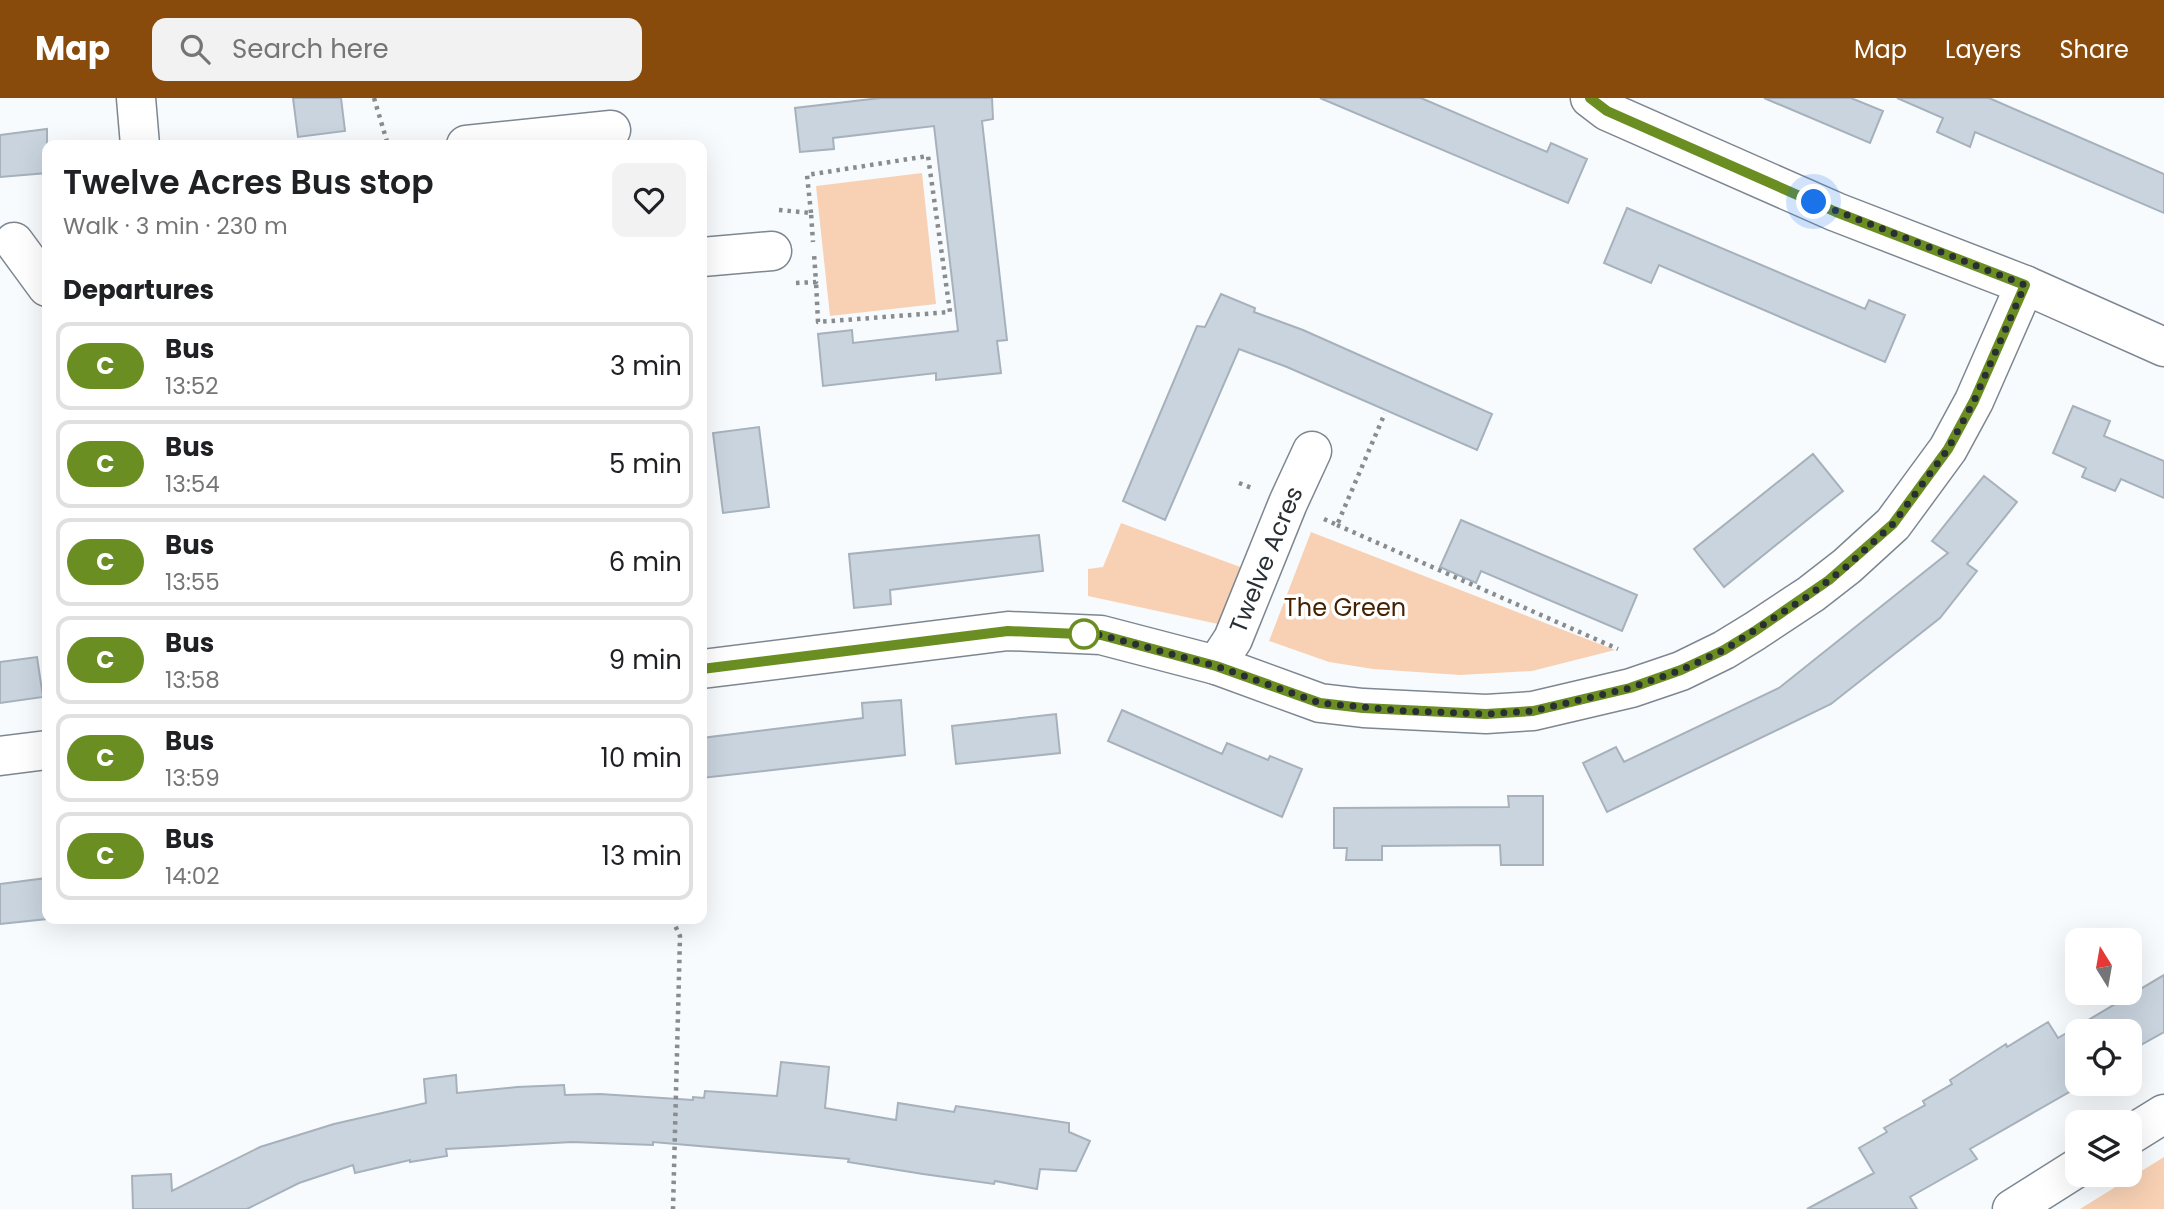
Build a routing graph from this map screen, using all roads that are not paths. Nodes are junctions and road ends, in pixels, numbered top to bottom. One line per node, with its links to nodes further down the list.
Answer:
1 (136, 98): 4 (street)
2 (1590, 98): 10 (street)
3 (610, 124): 5 (street)
4 (140, 140)
5 (500, 140)
6 (14, 242): 9 (street)
7 (772, 251): 8 (street)
8 (707, 257)
9 (42, 280)
10 (2025, 285): 11 (street); 13 (street)
11 (2164, 347)
12 (1312, 451): 13 (street, Twelve Acres)
13 (1216, 666): 14 (street)
14 (707, 668)
15 (42, 751): 16 (street)
16 (0, 756)
17 (2164, 1114): 18 (street)
18 (2142, 1128)
19 (2065, 1176): 20 (street)
20 (2012, 1209)

